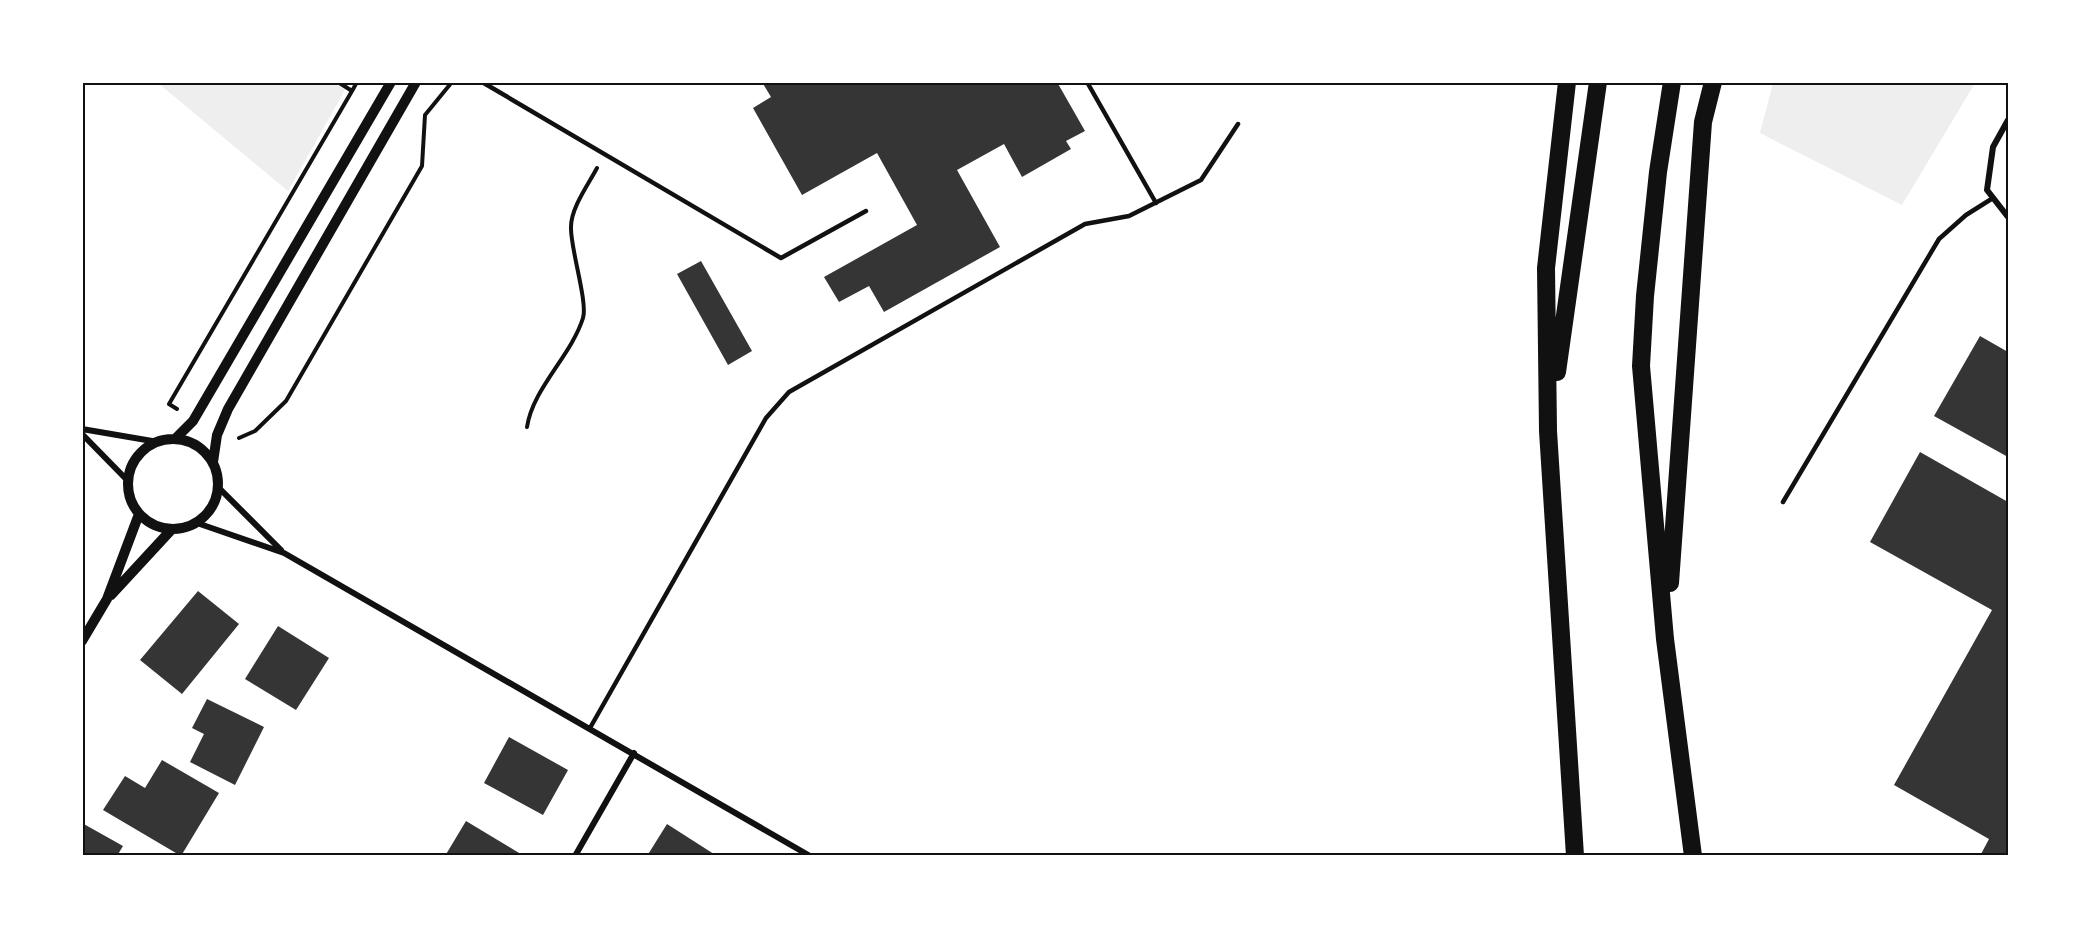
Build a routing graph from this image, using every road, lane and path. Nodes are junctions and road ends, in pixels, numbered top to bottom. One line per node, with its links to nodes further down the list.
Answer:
1 (338, 82): 12 (path)
2 (357, 82): 12 (path)
3 (391, 82): 25 (street)
4 (416, 82): 28 (street)
5 (452, 82): 27 (path)
6 (482, 82): 15 (lane)
7 (1087, 82): 17 (lane)
8 (1567, 82): 23 (highway)
9 (1598, 82): 23 (highway)
10 (1672, 82): 37 (highway)
11 (1713, 82): 37 (highway)
12 (352, 91): 20 (path)
13 (2008, 120): 16 (street)
14 (1238, 124): 17 (lane)
15 (604, 154): 18 (lane); 21 (path)
16 (1993, 198): 19 (street); 31 (lane)
17 (1156, 203): 39 (lane)
18 (866, 211)
19 (2008, 217)
20 (177, 410)
21 (527, 427)
22 (82, 429): 26 (street)
23 (1548, 430): 43 (highway)
24 (82, 434): 29 (street)
25 (176, 439): 26 (street); 28 (street)
26 (158, 442): 29 (street)
27 (232, 442)
28 (213, 462): 30 (street)
29 (128, 482): 32 (street)
30 (219, 488): 33 (street); 35 (street)
31 (1783, 502)
32 (139, 514): 34 (street); 36 (street)
33 (197, 523): 34 (street); 35 (street)
34 (172, 529): 36 (street)
35 (284, 553): 39 (street)
36 (107, 599): 38 (street)
37 (1665, 639): 44 (highway)
38 (82, 641)
39 (590, 728): 40 (street)
40 (634, 753): 41 (street); 42 (street)
41 (575, 855)
42 (810, 855)
43 (1575, 855)
44 (1693, 855)

